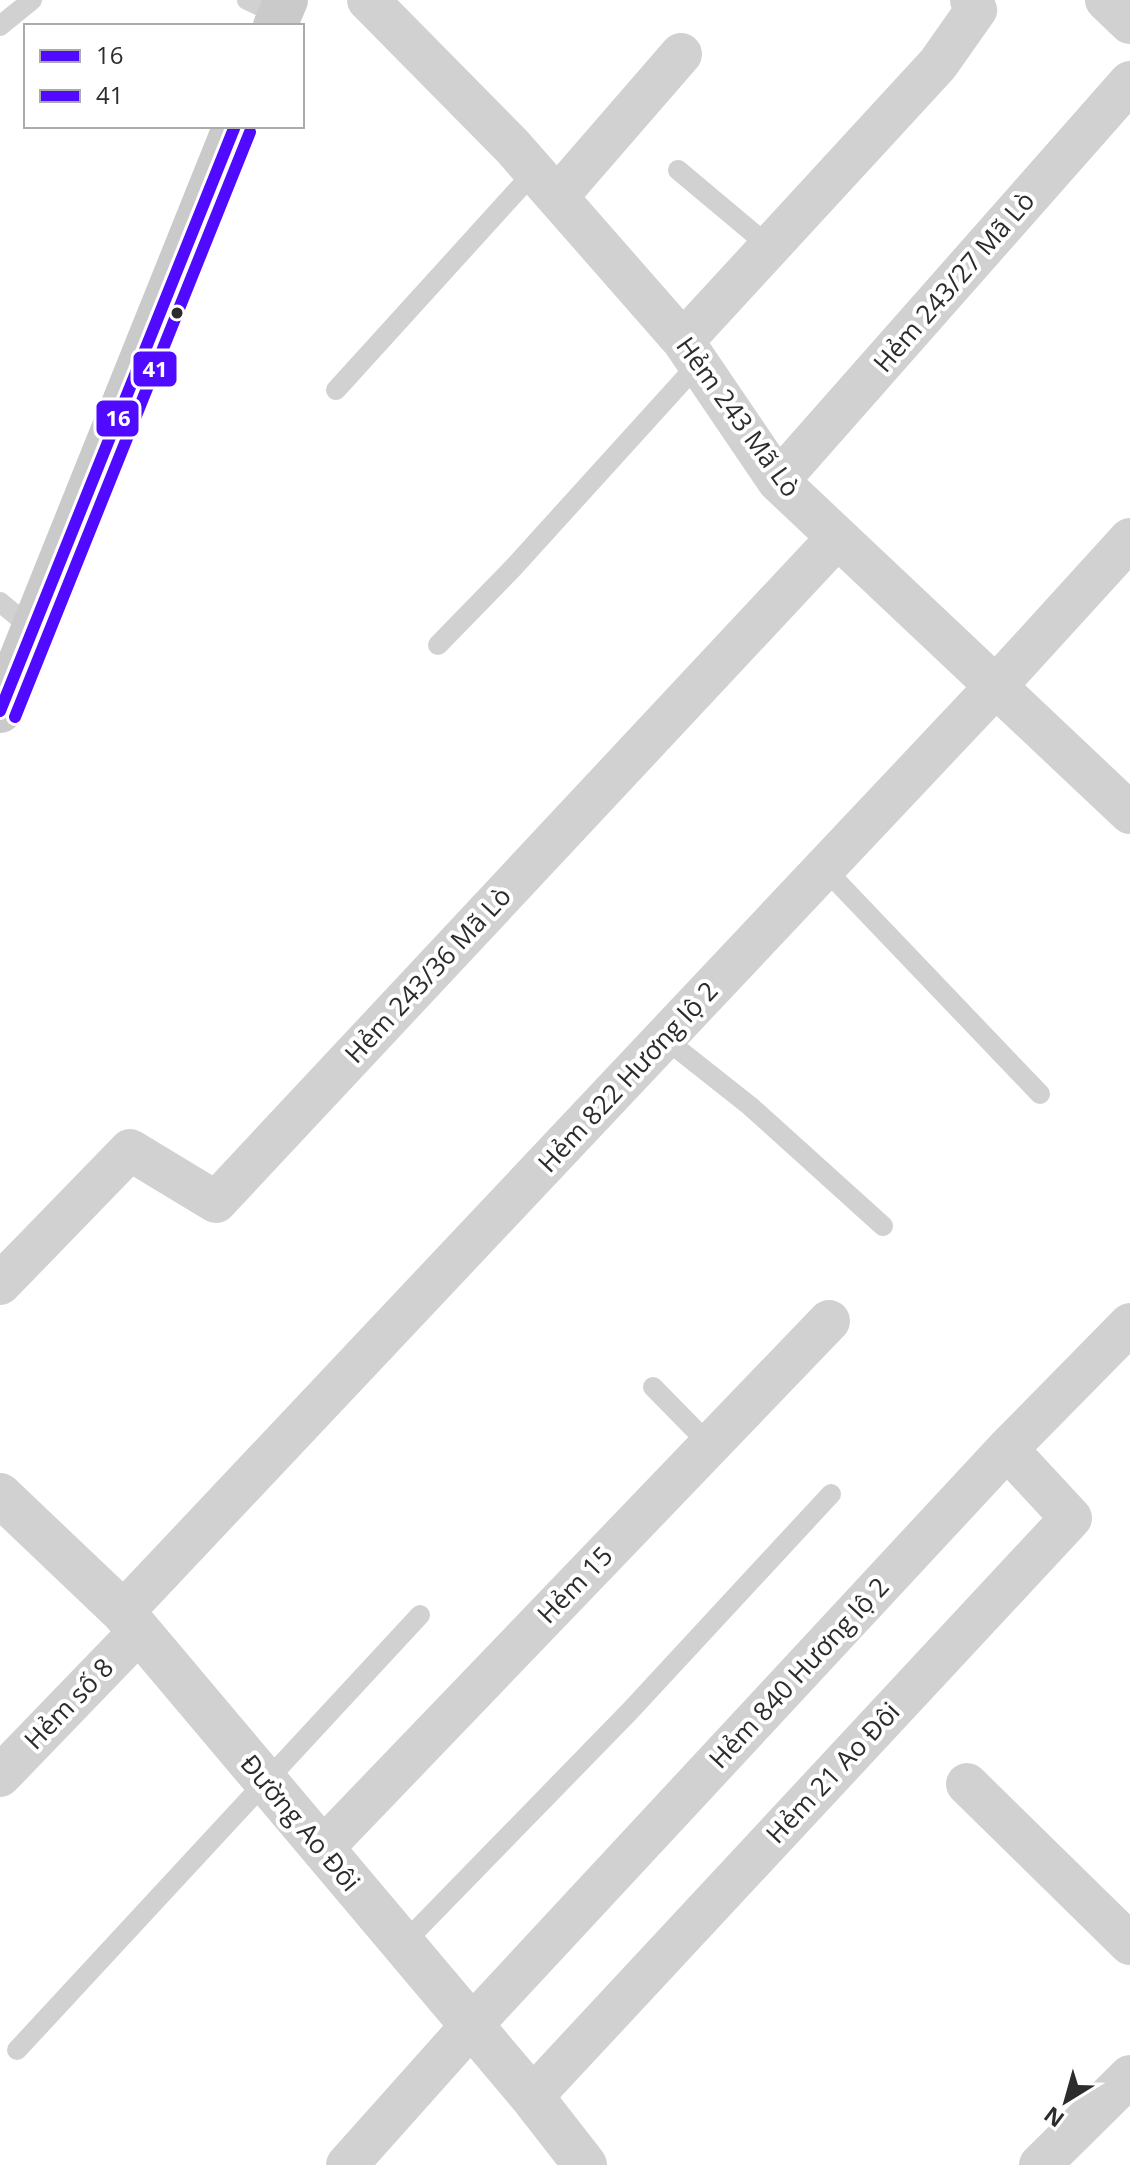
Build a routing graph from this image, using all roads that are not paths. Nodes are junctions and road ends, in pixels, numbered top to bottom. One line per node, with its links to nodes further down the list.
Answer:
1 (32, 0): 6 (lane)
2 (368, 0): 11 (street, Hẻm 243 Mã Lò)
3 (971, 0): 12 (street)
4 (1106, 0): 5 (street)
5 (1130, 23)
6 (0, 26)
7 (681, 54): 11 (street)
8 (1130, 82): 15 (street, Hẻm 243/27 Mã Lò)
9 (234, 128): 19 (main road)
10 (678, 170): 12 (lane)
11 (546, 184): 13 (street, Hẻm 243 Mã Lò); 14 (lane)
12 (770, 247): 13 (street)
13 (691, 352): 15 (street, Hẻm 243 Mã Lò); 20 (lane)
14 (336, 390)
15 (778, 481): 16 (street, Hẻm 243 Mã Lò)
16 (837, 538): 21 (street, Hẻm 243 Mã Lò); 28 (street, Hẻm 243/36 Mã Lò)
17 (1130, 539): 21 (street, Hẻm 822 Hương lộ 2)
18 (0, 602): 19 (lane)
19 (34, 630): 22 (main road)
20 (438, 645)
21 (996, 686): 23 (street, Hẻm 243 Mã Lò); 24 (street, Hẻm 822 Hương lộ 2)
22 (0, 711)
23 (1130, 813)
24 (824, 868): 25 (street, Hẻm 822 Hương lộ 2); 26 (lane)
25 (664, 1038): 27 (lane); 37 (street, Hẻm 822 Hương lộ 2)
26 (1040, 1094)
27 (883, 1226)
28 (0, 1284)
29 (829, 1321): 32 (street, Hẻm 15)
30 (1130, 1324): 33 (street, Hẻm 840 Hương lộ 2)
31 (653, 1387): 32 (lane)
32 (710, 1445): 41 (street, Hẻm 15)
33 (1007, 1449): 44 (street, Hẻm 840 Hương lộ 2); 47 (street, Hẻm 21 Ao Đôi)
34 (831, 1494): 43 (lane)
35 (0, 1495): 37 (street, Đường Ao Đôi)
36 (420, 1615): 39 (lane)
37 (131, 1622): 38 (street, Hẻm số 8); 39 (street, Đường Ao Đôi)
38 (0, 1776)
39 (265, 1781): 41 (street, Đường Ao Đôi); 45 (lane)
40 (967, 1784): 42 (street)
41 (322, 1849): 43 (street, Đường Ao Đôi)
42 (1130, 1944)
43 (402, 1945): 44 (street, Đường Ao Đôi)
44 (471, 2026): 47 (street, Đường Ao Đôi); 48 (street, Hẻm 840 Hương lộ 2)
45 (17, 2050)
46 (1130, 2076): 50 (street)
47 (532, 2097): 49 (street, Đường Ao Đôi)
48 (347, 2165)
49 (585, 2165)
50 (1040, 2165)

